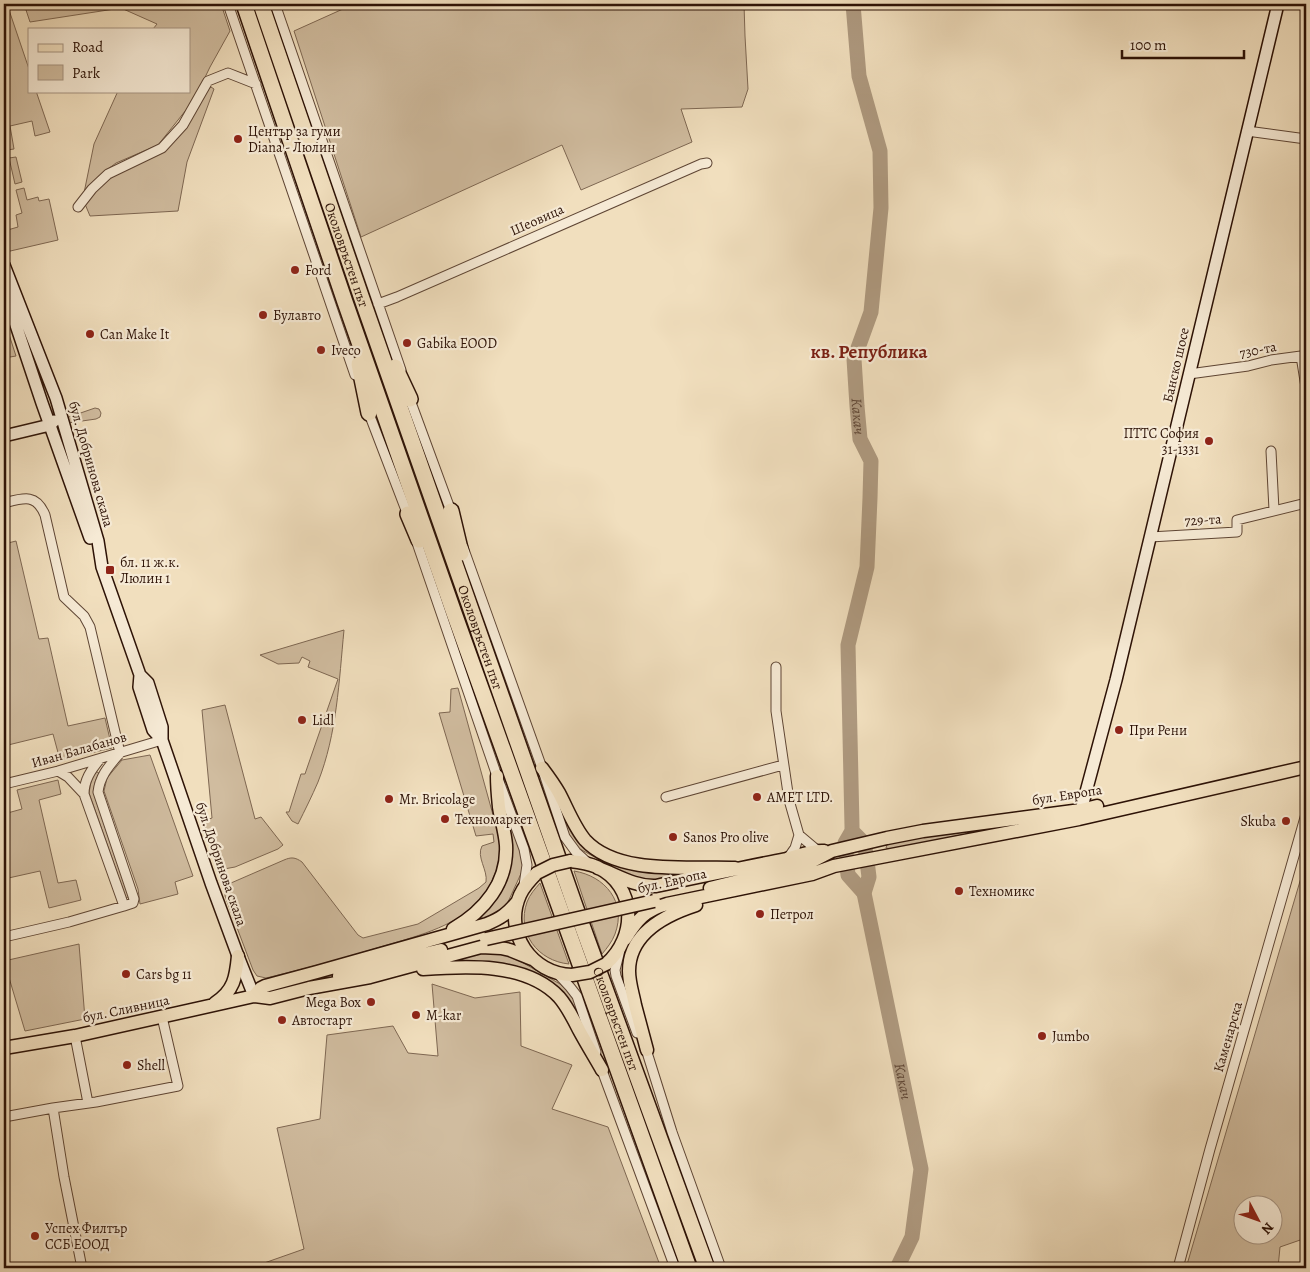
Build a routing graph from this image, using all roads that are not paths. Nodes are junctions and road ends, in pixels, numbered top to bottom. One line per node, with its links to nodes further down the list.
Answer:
1 (228, 4): 6 (street)
2 (244, 4): 14 (highway, Околовръстен път)
3 (261, 4): 13 (highway, Околовръстен път)
4 (275, 4): 15 (street, Околовръстен път)
5 (1278, 4): 7 (main road, Банско шосе)
6 (256, 84): 10 (street); 19 (street)
7 (1247, 131): 8 (street); 16 (main road, Банско шосе)
8 (1306, 139)
9 (707, 163): 15 (street, Шеовица)
10 (78, 206)
11 (4, 264): 20 (main road, бул. Добринова скала)
12 (4, 289): 21 (main road, бул. Добринова скала)
13 (361, 296): 18 (highway); 33 (highway, Околовръстен път)
14 (345, 302): 19 (highway); 32 (highway, Околовръстен път)
15 (378, 304): 18 (street, Околовръстен път)
16 (1190, 374): 17 (street, 730-та); 30 (main road, Банско шосе)
17 (1306, 387)
18 (410, 399): 28 (street, Околовръстен път)
19 (369, 413): 29 (street)
20 (61, 414): 21 (main road); 22 (main road, бул. Добринова скала)
21 (50, 425): 22 (main road); 23 (main road); 31 (main road, бул. Добринова скала)
22 (66, 432): 31 (main road, бул. Добринова скала)
23 (4, 436)
24 (1271, 451): 27 (street)
25 (4, 503): 36 (street)
26 (1306, 503): 27 (street, 729-та)
27 (1274, 510): 30 (street, 729-та)
28 (451, 511): 33 (highway); 41 (street, Околовръстен път)
29 (408, 514): 32 (highway); 43 (street)
30 (1150, 537): 48 (main road, Банско шосе)
31 (102, 567): 35 (main road, бул. Добринова скала)
32 (454, 614): 84 (highway, Околовръстен път)
33 (478, 628): 85 (highway, Околовръстен път)
34 (776, 668): 39 (street)
35 (162, 740): 36 (street, Иван Балабанов); 65 (main road, бул. Добринова скала)
36 (120, 753): 37 (street, Иван Балабанов); 60 (street)
37 (100, 759): 42 (street, Иван Балабанов); 45 (street)
38 (1306, 760): 48 (main road, бул. Европа)
39 (783, 765): 46 (street); 49 (street)
40 (1306, 767): 48 (main road, бул. Европа)
41 (542, 768): 54 (street, Околовръстен път); 56 (main road)
42 (58, 771): 44 (street, Иван Балабанов); 45 (street)
43 (496, 776): 57 (street); 63 (main road)
44 (4, 784)
45 (84, 794): 60 (street)
46 (666, 796)
47 (1306, 814): 87 (street, Каменарска)
48 (1080, 815): 51 (main road, бул. Европа); 55 (main road, бул. Европа)
49 (799, 835): 50 (street); 52 (street)
50 (818, 851): 51 (main road, бул. Европа); 52 (main road, бул. Европа)
51 (832, 852): 53 (main road, бул. Европа)
52 (788, 858): 56 (main road, бул. Европа)
53 (807, 864): 55 (main road, бул. Европа); 61 (main road, бул. Европа, bridge)
54 (594, 866): 56 (main road, бул. Европа); 57 (main road, bridge); 64 (main road)
55 (834, 866): 58 (main road, бул. Европа)
56 (735, 868)
57 (524, 888): 59 (main road)
58 (723, 893): 64 (main road, бул. Европа); 77 (main road)
59 (518, 902): 63 (main road, бул. Сливница); 66 (main road)
60 (128, 904): 62 (street)
61 (572, 920): 67 (main road, бул. Сливница, bridge)
62 (4, 937)
63 (436, 938): 69 (main road, бул. Сливница)
64 (623, 942): 70 (main road, bridge); 77 (street)
65 (238, 956): 72 (main road, бул. Добринова скала); 73 (main road)
66 (532, 959): 68 (main road, бул. Сливница); 70 (main road)
67 (357, 970): 69 (main road, бул. Сливница); 71 (main road, бул. Сливница)
68 (396, 970): 71 (main road, бул. Сливница); 78 (main road)
69 (317, 972): 72 (main road, бул. Сливница)
70 (557, 973): 78 (street)
71 (309, 988): 72 (main road, бул. Сливница)
72 (254, 996): 73 (main road, бул. Сливница)
73 (209, 1007): 74 (main road, бул. Сливница)
74 (162, 1017): 75 (main road, бул. Сливница); 79 (street)
75 (75, 1036): 76 (main road, бул. Сливница); 79 (street)
76 (4, 1048)
77 (647, 1050): 86 (street)
78 (602, 1070): 83 (street)
79 (88, 1103): 80 (street)
80 (53, 1108): 81 (street); 82 (street)
81 (4, 1117)
82 (82, 1268)
83 (675, 1268)
84 (689, 1268)
85 (707, 1268)
86 (721, 1268)
87 (1178, 1268)

